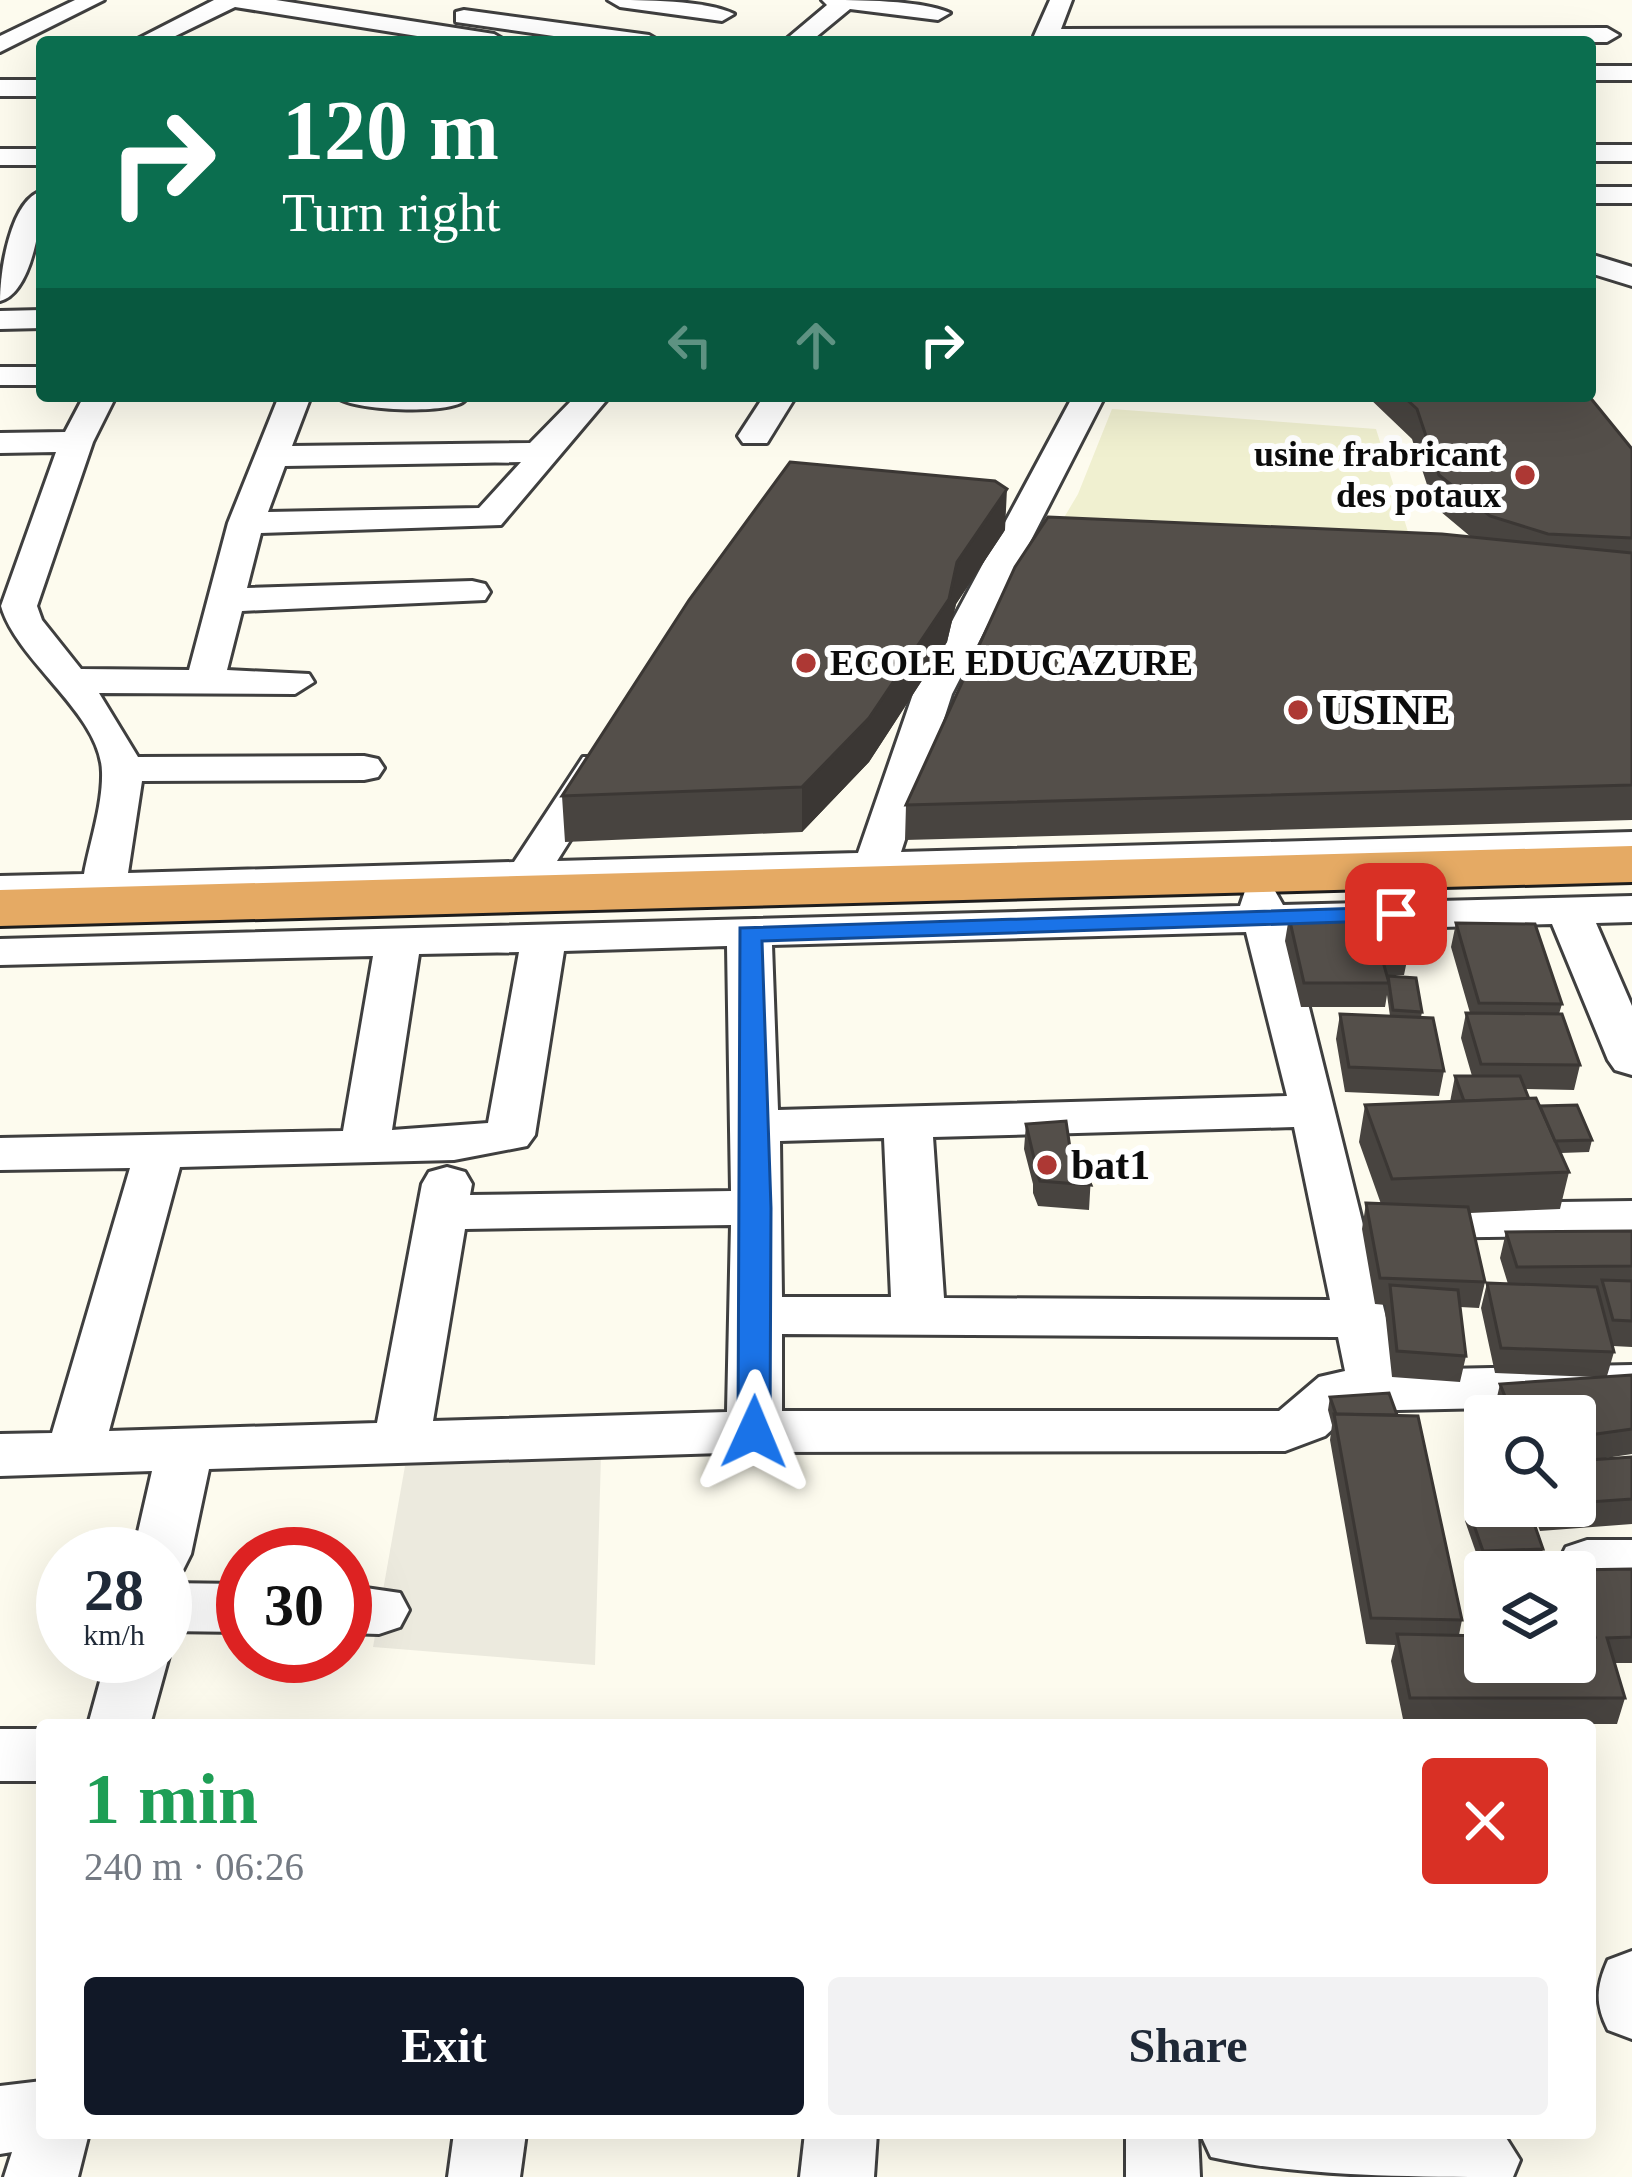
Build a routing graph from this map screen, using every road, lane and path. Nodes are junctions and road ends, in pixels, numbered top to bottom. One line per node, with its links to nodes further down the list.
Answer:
1 (93, 0): 18 (street)
2 (481, 0): 14 (street)
3 (620, 0): 9 (street)
4 (743, 0): 12 (street)
5 (370, 1): 13 (street); 14 (street)
6 (839, 1): 25 (street); 26 (street)
7 (1059, 3): 11 (street); 27 (street)
8 (1382, 3): 19 (street)
9 (686, 4): 12 (street)
10 (1204, 5): 20 (street)
11 (1096, 6)
12 (722, 14): 17 (street)
13 (342, 16): 16 (street); 21 (street); 22 (street)
14 (454, 16): 15 (street)
15 (523, 27): 23 (street); 24 (street)
16 (309, 33)
17 (695, 33)
18 (4, 34)
19 (1403, 34): 30 (street); 31 (street)
20 (1219, 35): 28 (street); 29 (street)
21 (157, 36)
22 (459, 36)
23 (506, 36)
24 (599, 36)
25 (801, 36)
26 (910, 36)
27 (1058, 36)
28 (1190, 36)
29 (1257, 36)
30 (1368, 36)
31 (1632, 62)
32 (1596, 73): 33 (street)
33 (1632, 73)
34 (0, 88): 35 (street)
35 (36, 88)
36 (1596, 100): 37 (street)
37 (1632, 100)
38 (1596, 153): 39 (street)
39 (1632, 153)
40 (0, 157): 41 (street)
41 (36, 157)
42 (1596, 194): 43 (street)
43 (1632, 195)
44 (36, 202): 45 (street)
45 (0, 203)
46 (36, 213): 51 (street)
47 (1596, 246): 48 (street)
48 (1632, 247)
49 (1596, 264): 50 (street)
50 (1632, 277)
51 (0, 292)
52 (36, 319): 53 (street)
53 (0, 320)
54 (0, 376): 55 (street)
55 (36, 376)
56 (97, 402): 63 (street)
57 (293, 402): 67 (street)
58 (448, 402): 65 (street)
59 (588, 402): 66 (street)
60 (777, 402): 62 (street)
61 (1087, 402): 80 (street)
62 (755, 436)
63 (76, 442): 64 (street); 72 (street)
64 (0, 443)
65 (407, 453): 66 (street); 67 (street)
66 (538, 454): 68 (street)
67 (271, 456): 68 (street)
68 (246, 523): 70 (street)
69 (472, 592): 70 (street)
70 (230, 600): 71 (street)
71 (206, 678): 72 (street); 73 (street)
72 (74, 681): 76 (street)
73 (295, 682)
74 (615, 738): 79 (street)
75 (364, 768): 76 (street)
76 (122, 770): 81 (street)
77 (1632, 845): 80 (street)
78 (1632, 864): 80 (highway)
79 (528, 873): 80 (street); 81 (street)
80 (874, 874): 84 (highway)
81 (104, 886): 82 (street)
82 (0, 889)
83 (1632, 890): 85 (highway)
84 (0, 908)
85 (1263, 909): 87 (street); 88 (highway); 89 (street); 94 (street)
86 (1632, 909): 87 (street)
87 (1568, 910): 93 (street)
88 (0, 933)
89 (749, 934): 90 (street); 96 (street)
90 (543, 940): 91 (street); 97 (street)
91 (398, 943): 92 (street); 98 (street)
92 (0, 952)
93 (1632, 1060)
94 (1315, 1111): 95 (street); 104 (street)
95 (908, 1124): 96 (street); 106 (street)
96 (754, 1126): 101 (street)
97 (454, 1144): 98 (street); 102 (street)
98 (365, 1148): 99 (street)
99 (160, 1150): 100 (street); 114 (street)
100 (0, 1154)
101 (757, 1208): 102 (street); 105 (street)
102 (442, 1212): 111 (street)
103 (1632, 1218): 104 (street)
104 (1340, 1223): 107 (street)
105 (757, 1315): 106 (street); 110 (street)
106 (919, 1318): 107 (street)
107 (1360, 1318): 109 (street)
108 (1632, 1385): 109 (street)
109 (1376, 1388): 110 (street)
110 (754, 1432): 111 (street)
111 (402, 1439): 112 (street)
112 (184, 1450): 114 (street); 115 (street)
113 (0, 1455): 114 (street)
114 (74, 1455)
115 (168, 1527)
116 (131, 1683): 117 (street)
117 (121, 1719)
118 (0, 1755): 119 (street)
119 (36, 1755)
120 (1632, 1982): 121 (street)
121 (1632, 2008)
122 (36, 2116): 123 (street)
123 (0, 2120)
124 (51, 2139): 130 (street)
125 (489, 2139): 131 (street)
126 (840, 2139): 132 (street)
127 (1162, 2139): 133 (street)
128 (1297, 2139): 129 (street)
129 (1484, 2157)
130 (41, 2177)
131 (484, 2177)
132 (837, 2177)
133 (1163, 2177)

